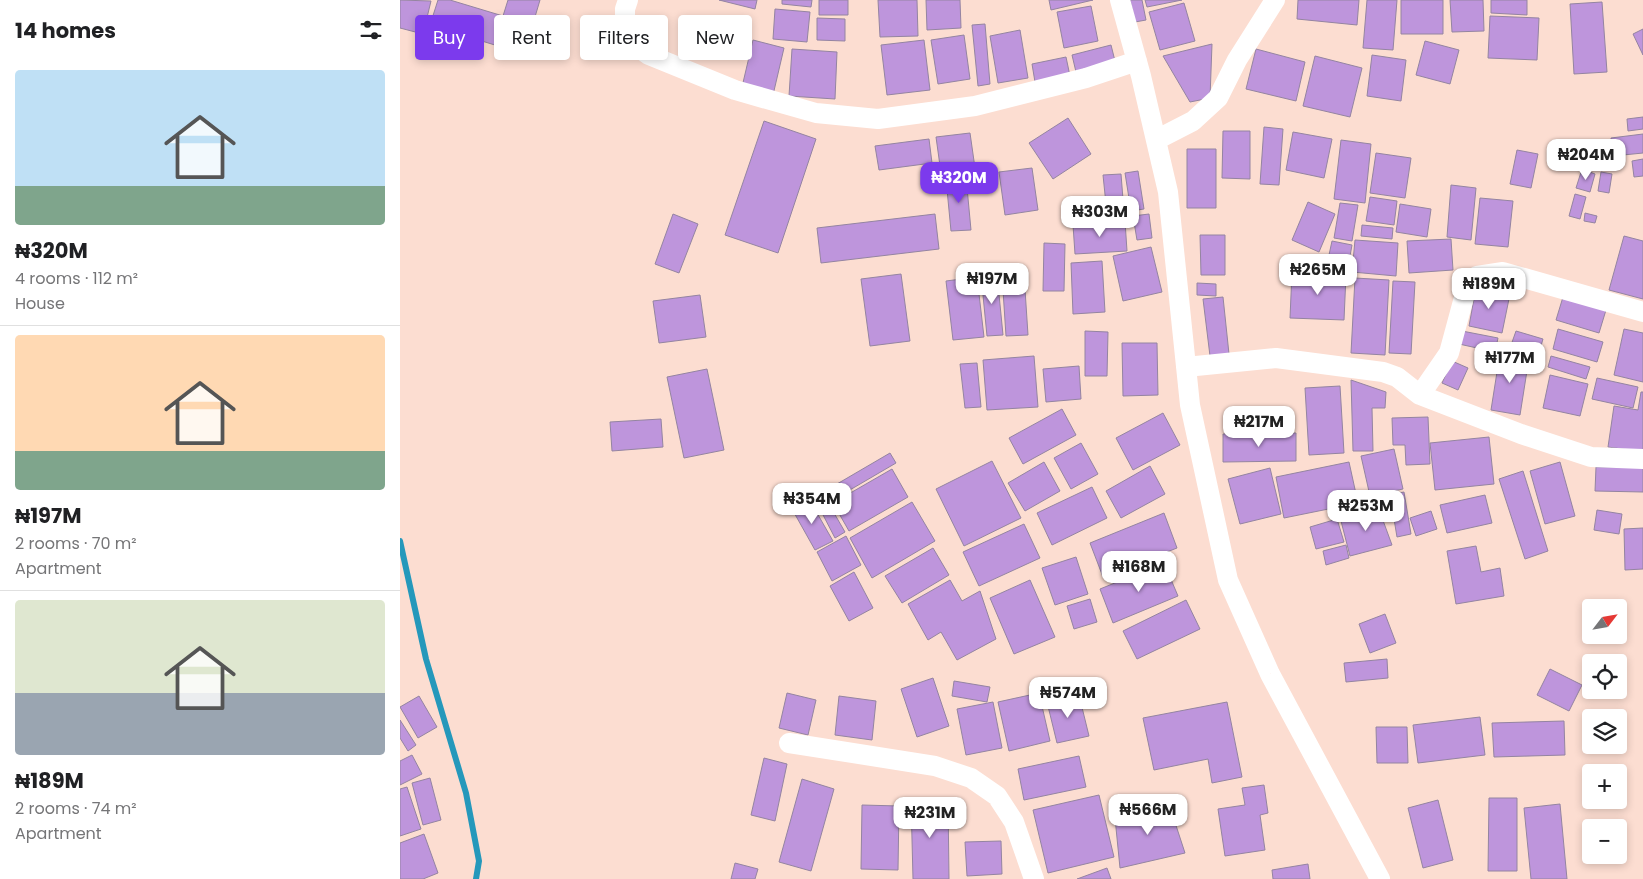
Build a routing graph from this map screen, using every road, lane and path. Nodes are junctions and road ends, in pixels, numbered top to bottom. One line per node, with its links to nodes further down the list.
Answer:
1 (628, 0): 4 (street)
2 (1120, 0): 4 (street)
3 (1274, 0): 5 (street)
4 (1137, 61): 5 (street)
5 (1156, 140): 7 (street)
6 (1643, 312): 8 (street)
7 (1186, 367): 8 (street); 12 (street)
8 (1420, 395): 9 (street)
9 (1643, 459)
10 (789, 743): 11 (street)
11 (1034, 879)
12 (1380, 879)

